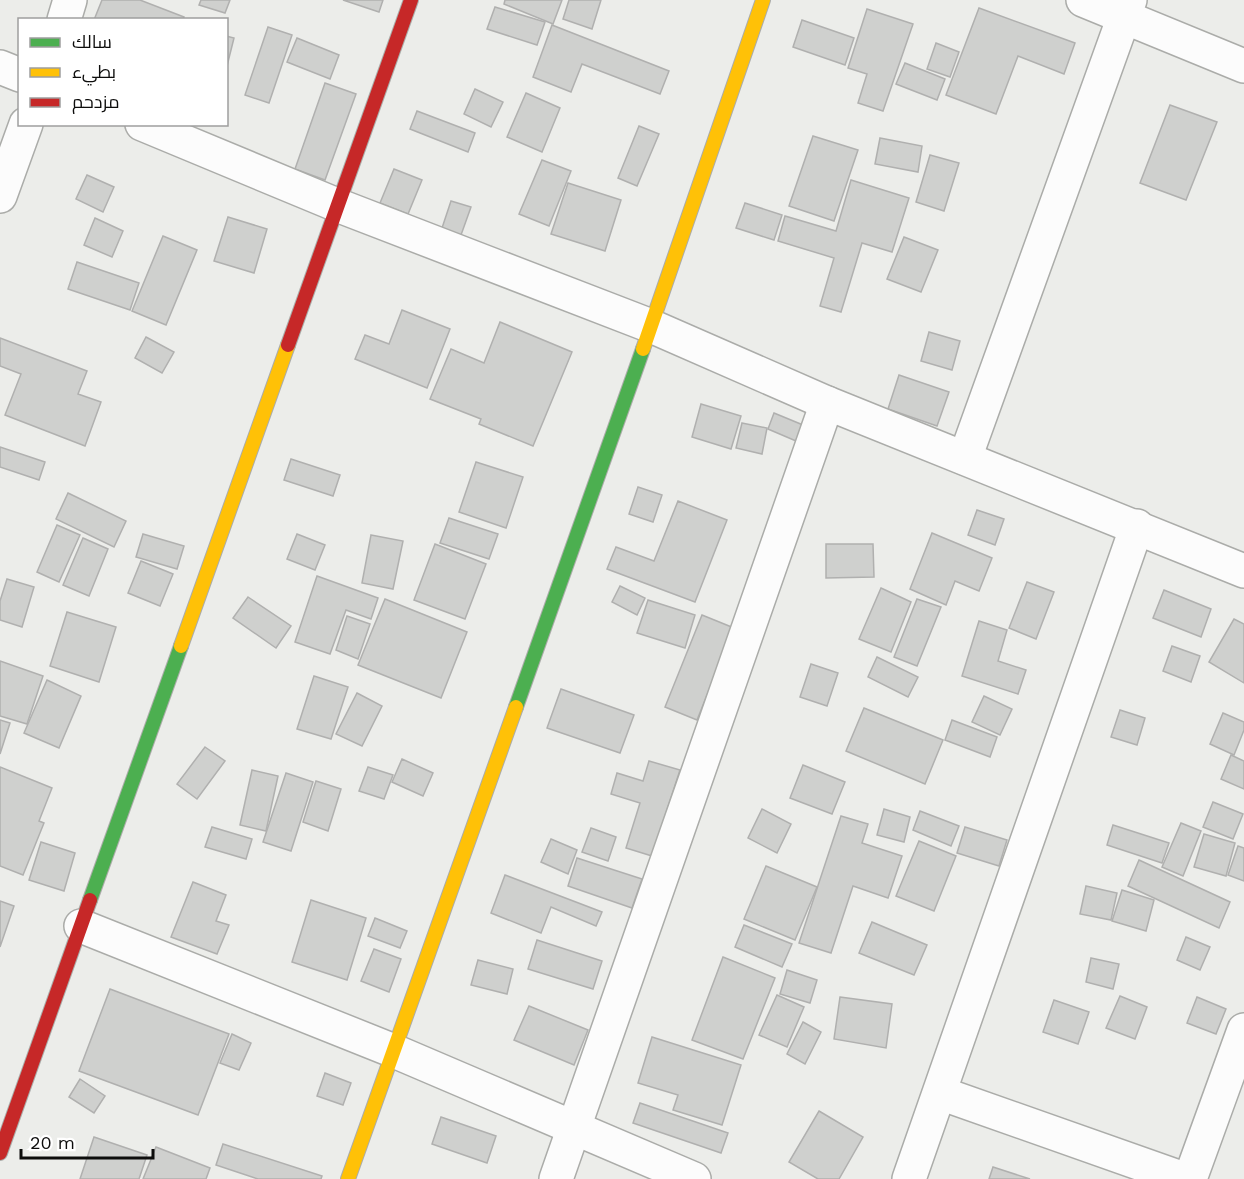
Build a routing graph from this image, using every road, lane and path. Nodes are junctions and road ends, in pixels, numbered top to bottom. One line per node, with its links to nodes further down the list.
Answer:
1 (70, 0): 6 (street)
2 (411, 0): 13 (street)
3 (763, 0): 14 (street)
4 (1083, 0): 5 (street)
5 (1127, 8): 7 (street); 16 (street)
6 (65, 18)
7 (1244, 66)
8 (0, 67): 9 (street)
9 (18, 74)
10 (25, 126): 12 (street)
11 (147, 126): 13 (street)
12 (0, 196)
13 (336, 206): 14 (street); 19 (street)
14 (651, 326): 15 (street); 21 (street)
15 (827, 403): 16 (street); 23 (street)
16 (965, 458): 17 (street)
17 (1137, 526): 18 (street); 22 (street)
18 (1244, 571)
19 (81, 926): 21 (street); 24 (street)
20 (1244, 1030): 30 (street)
21 (394, 1051): 23 (street); 25 (street)
22 (940, 1093): 28 (street); 29 (street)
23 (574, 1126): 26 (street); 27 (street)
24 (0, 1153)
25 (348, 1179)
26 (556, 1179)
27 (694, 1179)
28 (909, 1179)
29 (1184, 1179)
30 (1190, 1179)

